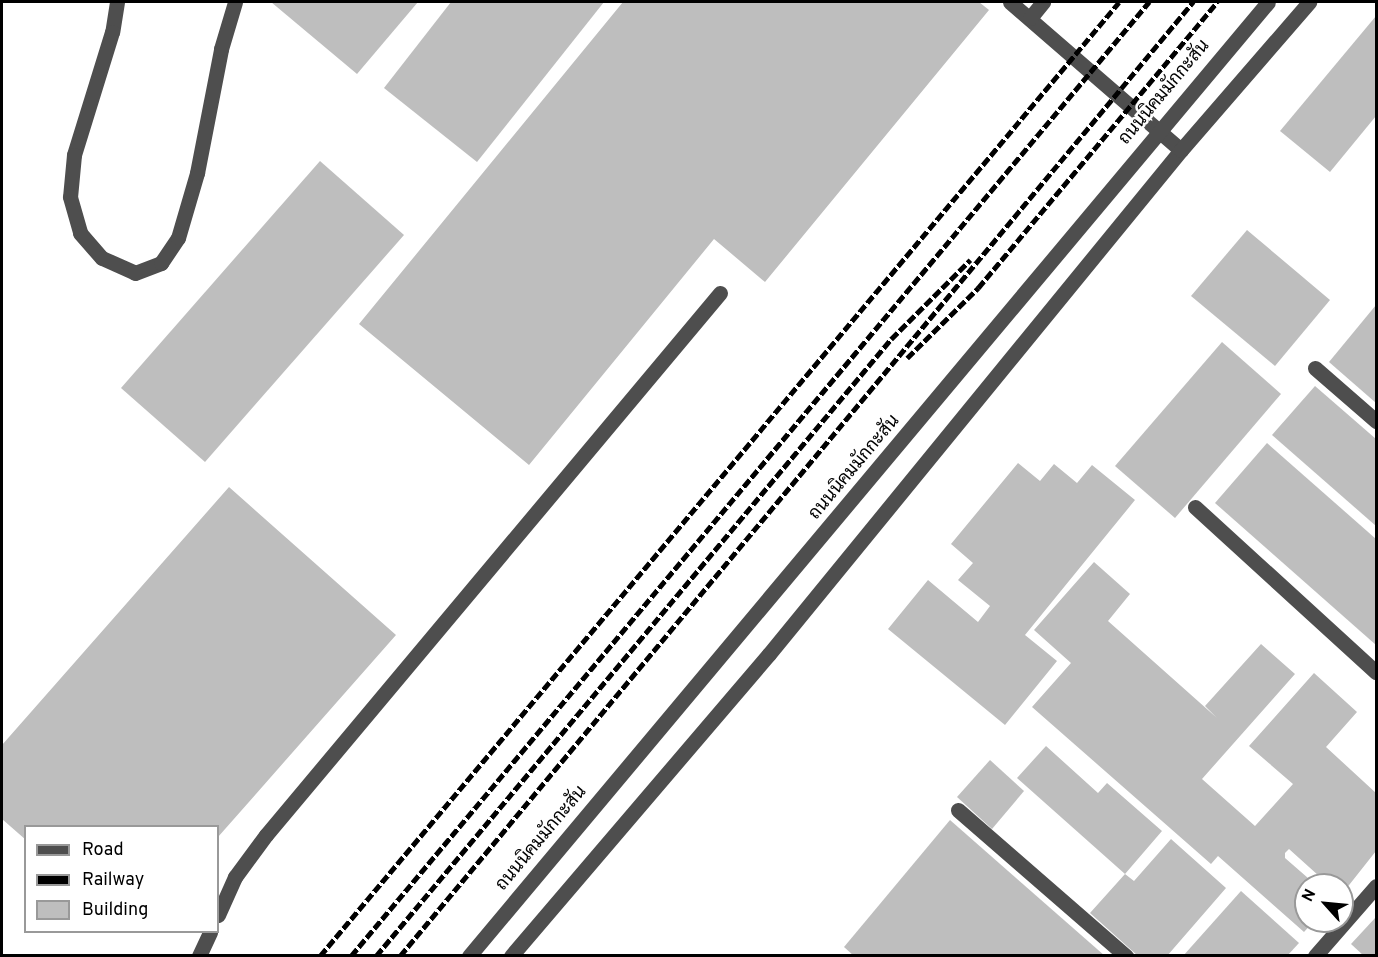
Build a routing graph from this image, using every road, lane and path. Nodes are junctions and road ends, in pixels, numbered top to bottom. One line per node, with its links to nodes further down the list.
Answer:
1 (117, 2): 2 (street)
2 (235, 2)
3 (1010, 2): 7 (street)
4 (1043, 2): 7 (street)
5 (1268, 2): 8 (street, ถนนนิคมมักกะสัน)
6 (1309, 2): 9 (street)
7 (1030, 18): 8 (street)
8 (1159, 131): 9 (street); 20 (street, ถนนนิคมมักกะสัน)
9 (1181, 150): 21 (street)
10 (720, 292): 17 (street)
11 (1315, 368): 12 (street)
12 (1377, 421)
13 (1195, 507): 14 (street)
14 (1377, 672)
15 (958, 810): 22 (street)
16 (1377, 886): 23 (street)
17 (219, 913)
18 (210, 933): 19 (street)
19 (199, 956)
20 (469, 956)
21 (511, 956)
22 (1126, 956)
23 (1315, 956)

